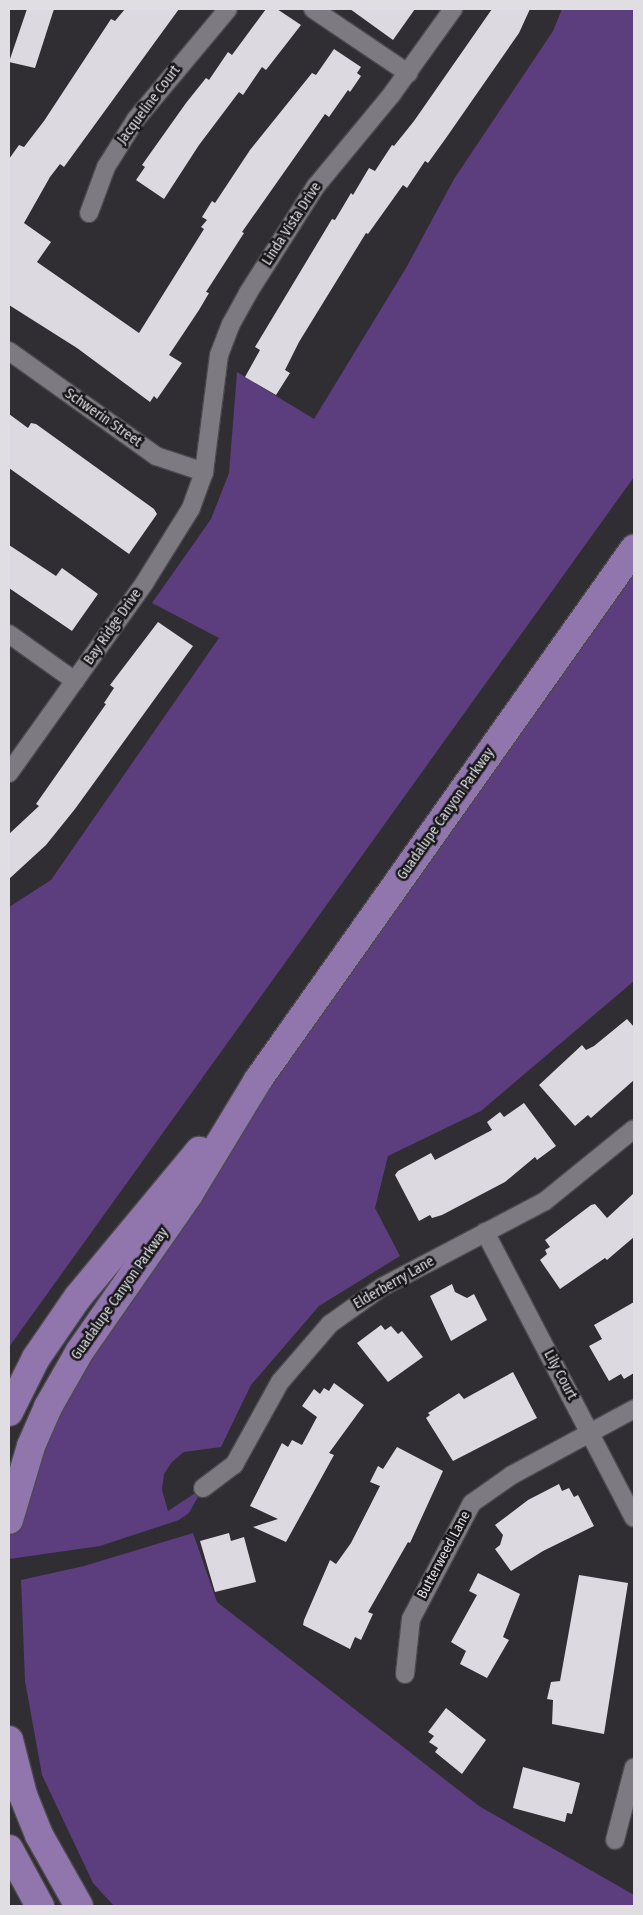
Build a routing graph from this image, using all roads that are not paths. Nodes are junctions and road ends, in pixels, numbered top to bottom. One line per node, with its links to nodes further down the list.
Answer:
1 (228, 9): 5 (street, Jacqueline Court)
2 (313, 9): 4 (street)
3 (453, 9): 4 (street, Linda Vista Drive)
4 (408, 73): 7 (street, Linda Vista Drive)
5 (89, 213)
6 (9, 351): 7 (street, Schwerin Street)
7 (204, 472): 10 (street, Bay Ridge Drive)
8 (634, 548): 12 (main road, Guadalupe Canyon Parkway)
9 (9, 634): 10 (street)
10 (74, 681): 11 (street, Bay Ridge Drive)
11 (9, 773)
12 (258, 1080): 16 (main road, Guadalupe Canyon Parkway); 20 (main road, Guadalupe Canyon Parkway)
13 (634, 1130): 14 (street, Elderberry Lane)
14 (486, 1232): 17 (street, Lily Court); 18 (street, Elderberry Lane)
15 (634, 1409): 17 (street, Butterweed Lane)
16 (9, 1412)
17 (590, 1434): 19 (street, Lily Court); 21 (street, Butterweed Lane)
18 (203, 1488)
19 (634, 1518)
20 (9, 1520)
21 (405, 1674)
22 (9, 1740): 27 (main road)
23 (634, 1767): 24 (street)
24 (615, 1840)
25 (9, 1849): 26 (main road)
26 (40, 1906)
27 (79, 1906)

